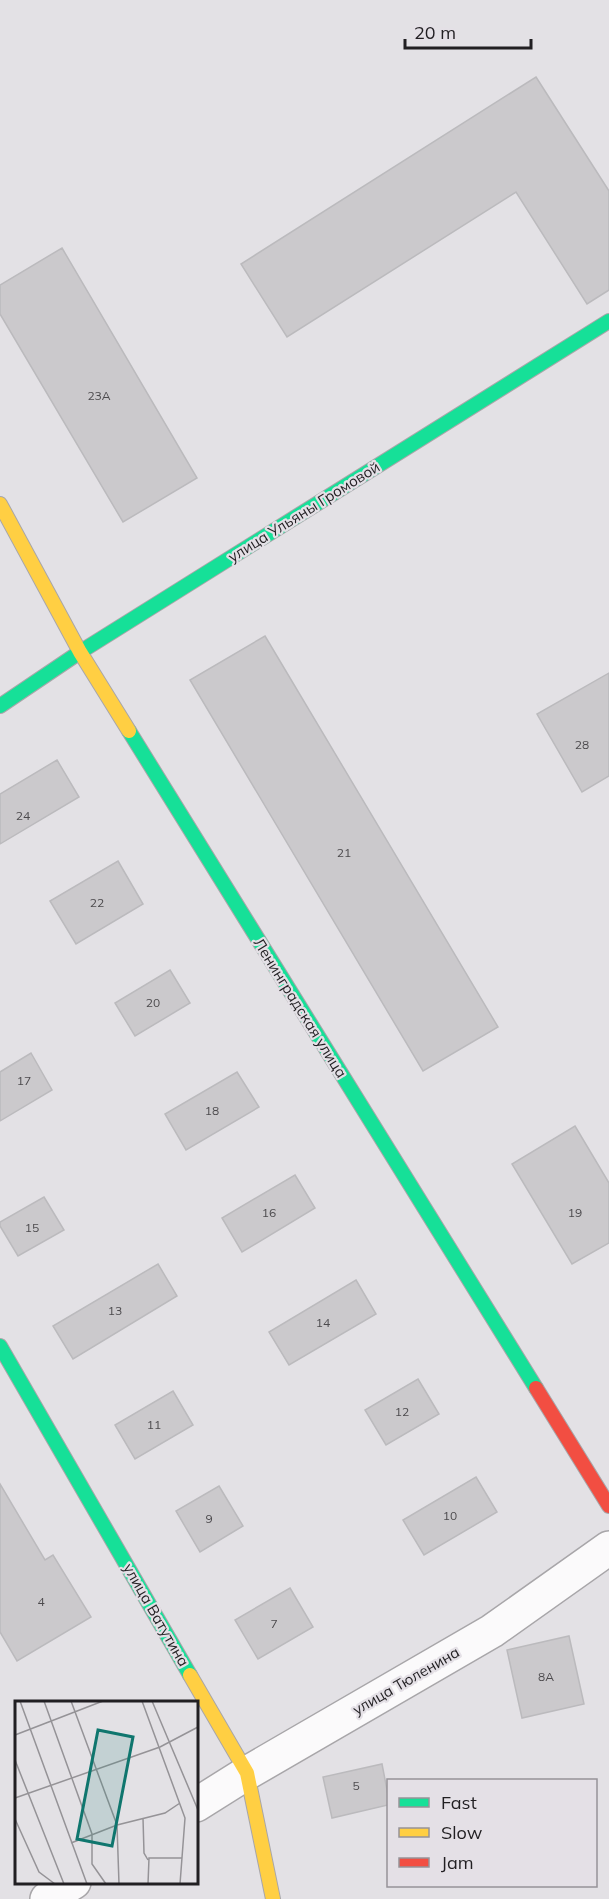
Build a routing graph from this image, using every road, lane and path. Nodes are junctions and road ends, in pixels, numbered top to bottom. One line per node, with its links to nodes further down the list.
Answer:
1 (609, 321): 3 (street, улица Ульяны Громовой)
2 (0, 504): 3 (street, Ленинградская улица)
3 (80, 652): 4 (street, улица Ульяны Громовой); 6 (street, Ленинградская улица)
4 (0, 706)
5 (0, 1347): 8 (street, улица Ватутина)
6 (609, 1506)
7 (609, 1548): 8 (street, улица Тюленина)
8 (247, 1773): 9 (street, улица Тюленина); 12 (street, улица Ватутина)
9 (198, 1804)
10 (71, 1884): 11 (street)
11 (47, 1899)
12 (273, 1899)

